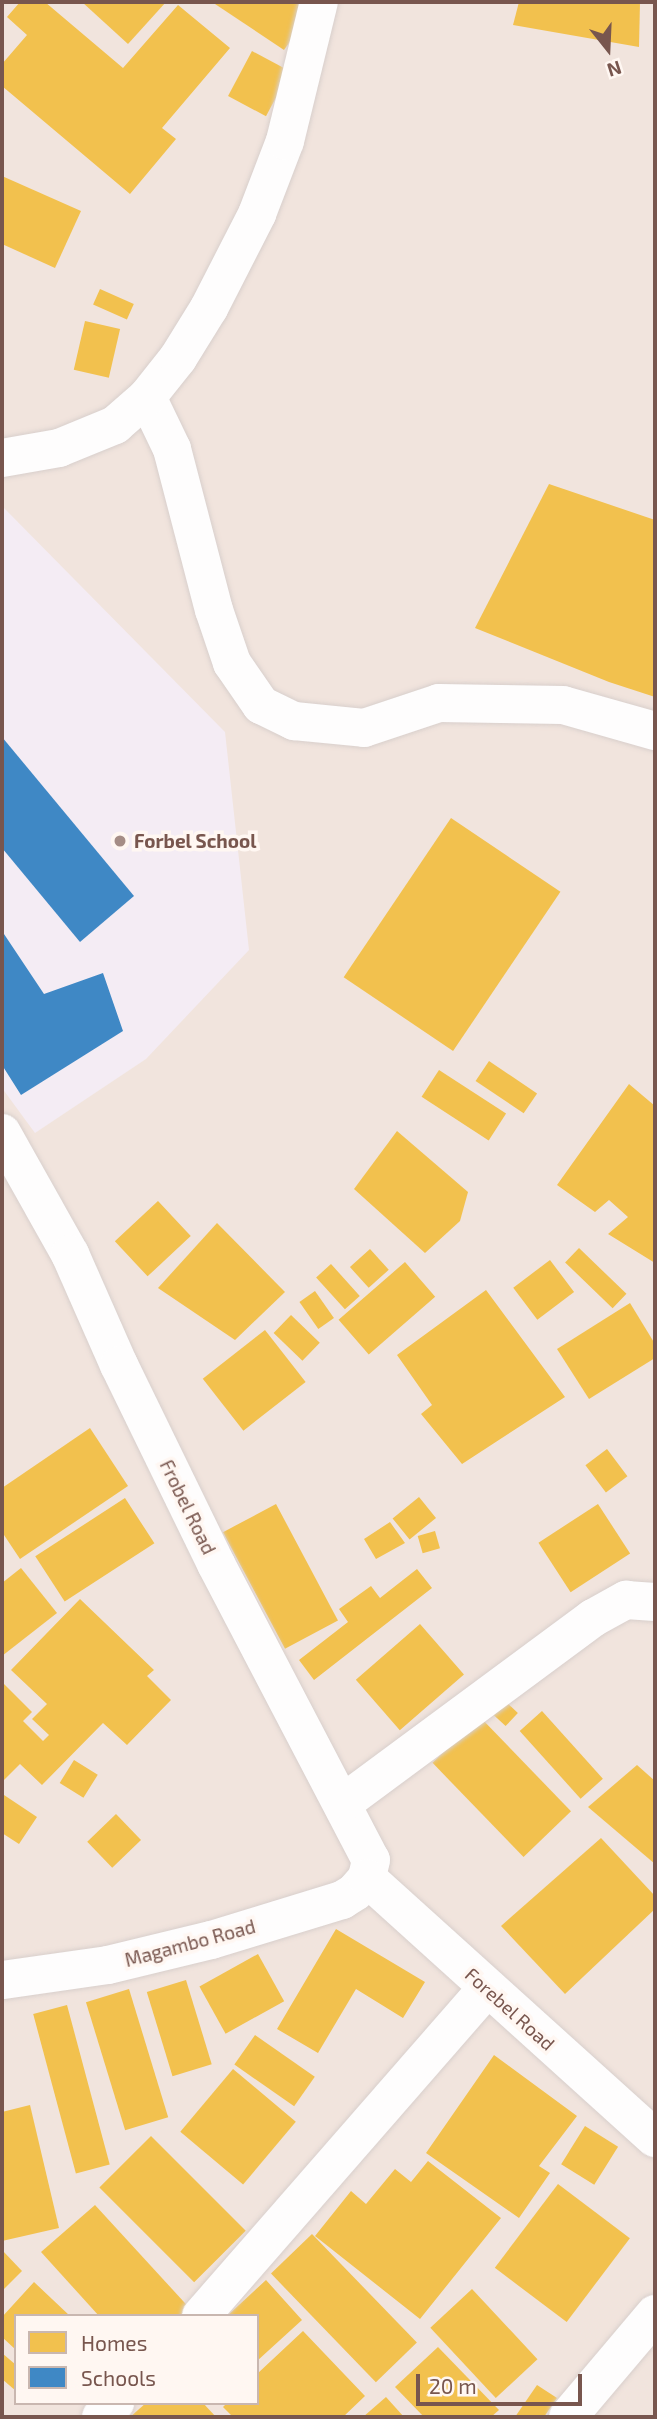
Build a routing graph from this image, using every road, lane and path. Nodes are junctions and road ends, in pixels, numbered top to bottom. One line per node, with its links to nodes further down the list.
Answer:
1 (319, 2): 2 (street)
2 (147, 397): 3 (street); 4 (street)
3 (2, 458)
4 (655, 731)
5 (2, 1133): 7 (street, Frobel Road)
6 (655, 1602): 7 (street)
7 (343, 1803): 8 (street, Frobel Road)
8 (367, 1878): 9 (street, Magambo Road); 10 (street, Forebel Road)
9 (2, 1980)
10 (487, 1988): 11 (street, Forebel Road); 12 (street)
11 (655, 2138)
12 (203, 2314)
13 (655, 2314): 14 (street)
14 (568, 2417)

